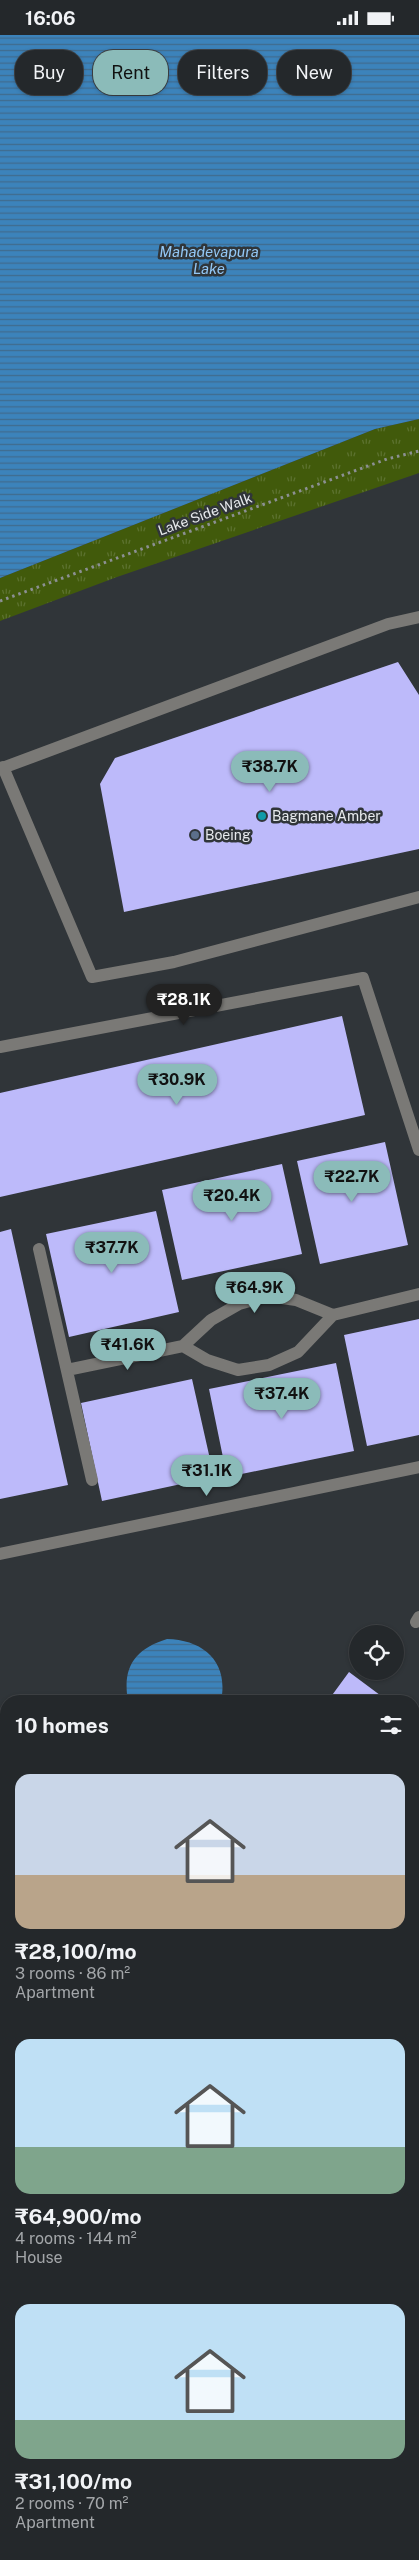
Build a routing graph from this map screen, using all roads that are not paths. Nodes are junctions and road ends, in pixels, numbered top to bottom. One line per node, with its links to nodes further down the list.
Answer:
1 (419, 617): 2 (street)
2 (2, 768): 3 (street)
3 (419, 897)
4 (0, 1047): 5 (street)
5 (416, 1134): 6 (street)
6 (419, 1151)
7 (39, 1249): 11 (street)
8 (419, 1295): 9 (street)
9 (333, 1315): 10 (street); 10 (street)
10 (183, 1346): 11 (street)
11 (67, 1370): 13 (street)
12 (419, 1467): 14 (street)
13 (92, 1480)
14 (0, 1555)

